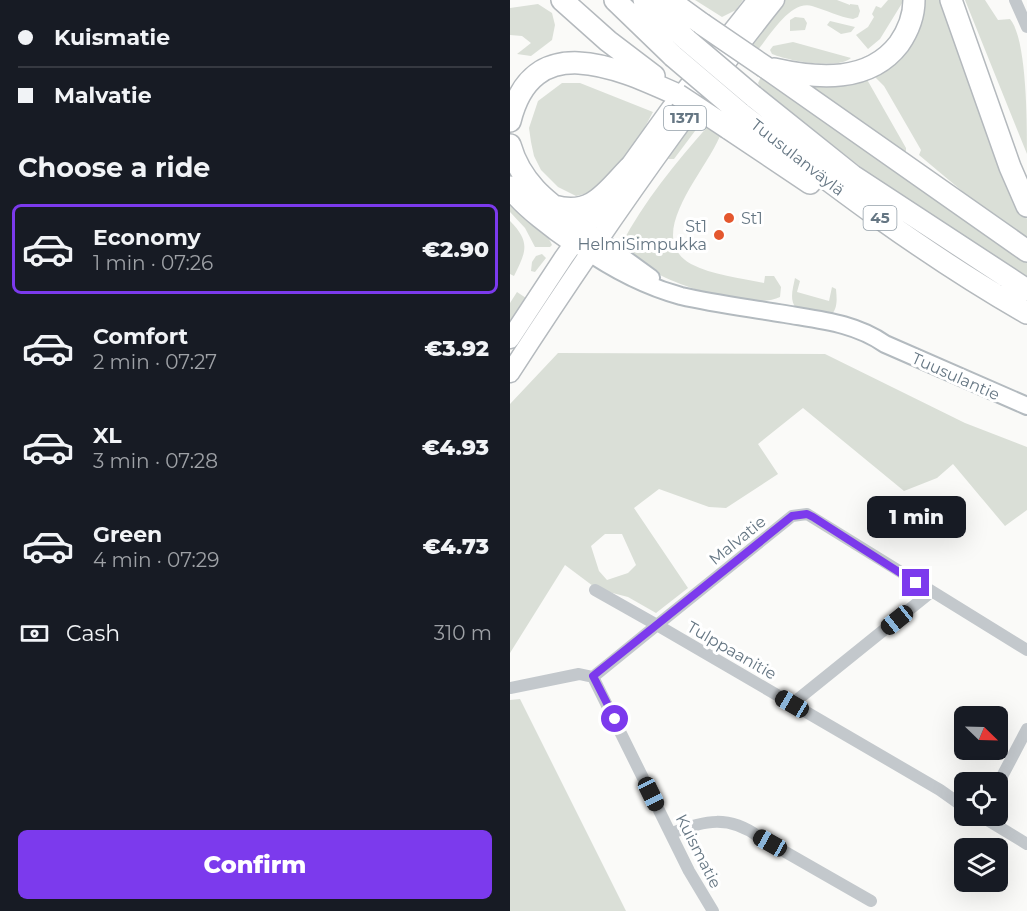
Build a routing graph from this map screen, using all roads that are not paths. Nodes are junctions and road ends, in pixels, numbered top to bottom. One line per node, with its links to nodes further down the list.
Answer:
1 (562, 0): 13 (highway)
2 (615, 0): 11 (highway, Tuusulanväylä / 45)
3 (644, 0): 11 (highway, Tuusulanväylä / 45)
4 (669, 0): 12 (highway, bridge)
5 (757, 0): 17 (main road, 1371)
6 (775, 0): 21 (main road, 1371)
7 (914, 0): 12 (highway)
8 (951, 0): 20 (highway)
9 (1015, 0): 10 (street)
10 (1027, 27)
11 (680, 48): 14 (highway, Tuusulanväylä / 45, bridge)
12 (765, 67): 22 (highway)
13 (656, 82): 14 (highway, bridge); 15 (highway)
14 (741, 112): 23 (highway, Tuusulanväylä / 45); 24 (highway, Tuusulanväylä / 45)
15 (510, 121)
16 (510, 145): 19 (highway)
17 (629, 168): 19 (highway); 21 (main road, 1371)
18 (510, 188): 21 (highway)
19 (554, 206): 21 (highway)
20 (1027, 206)
21 (587, 241): 25 (main road); 26 (main road); 27 (main road, Tuusulantie)
22 (1027, 251)
23 (1027, 290)
24 (1027, 313)
25 (510, 339)
26 (510, 373)
27 (1027, 406)
28 (595, 590): 30 (street, Tulppaanitie)
29 (931, 592): 30 (street, Malvatie); 31 (street, Malvatie); 34 (street)
30 (657, 625): 32 (street); 34 (street, Tulppaanitie)
31 (1027, 650)
32 (593, 676): 33 (street); 39 (street, Kuismatie)
33 (510, 688)
34 (792, 704): 37 (street, Tulppaanitie)
35 (1027, 729): 36 (street)
36 (1004, 772)
37 (954, 800)
38 (998, 826): 40 (street)
39 (672, 833): 41 (street); 42 (street, Kuismatie)
40 (1027, 844)
41 (871, 901)
42 (713, 911)

